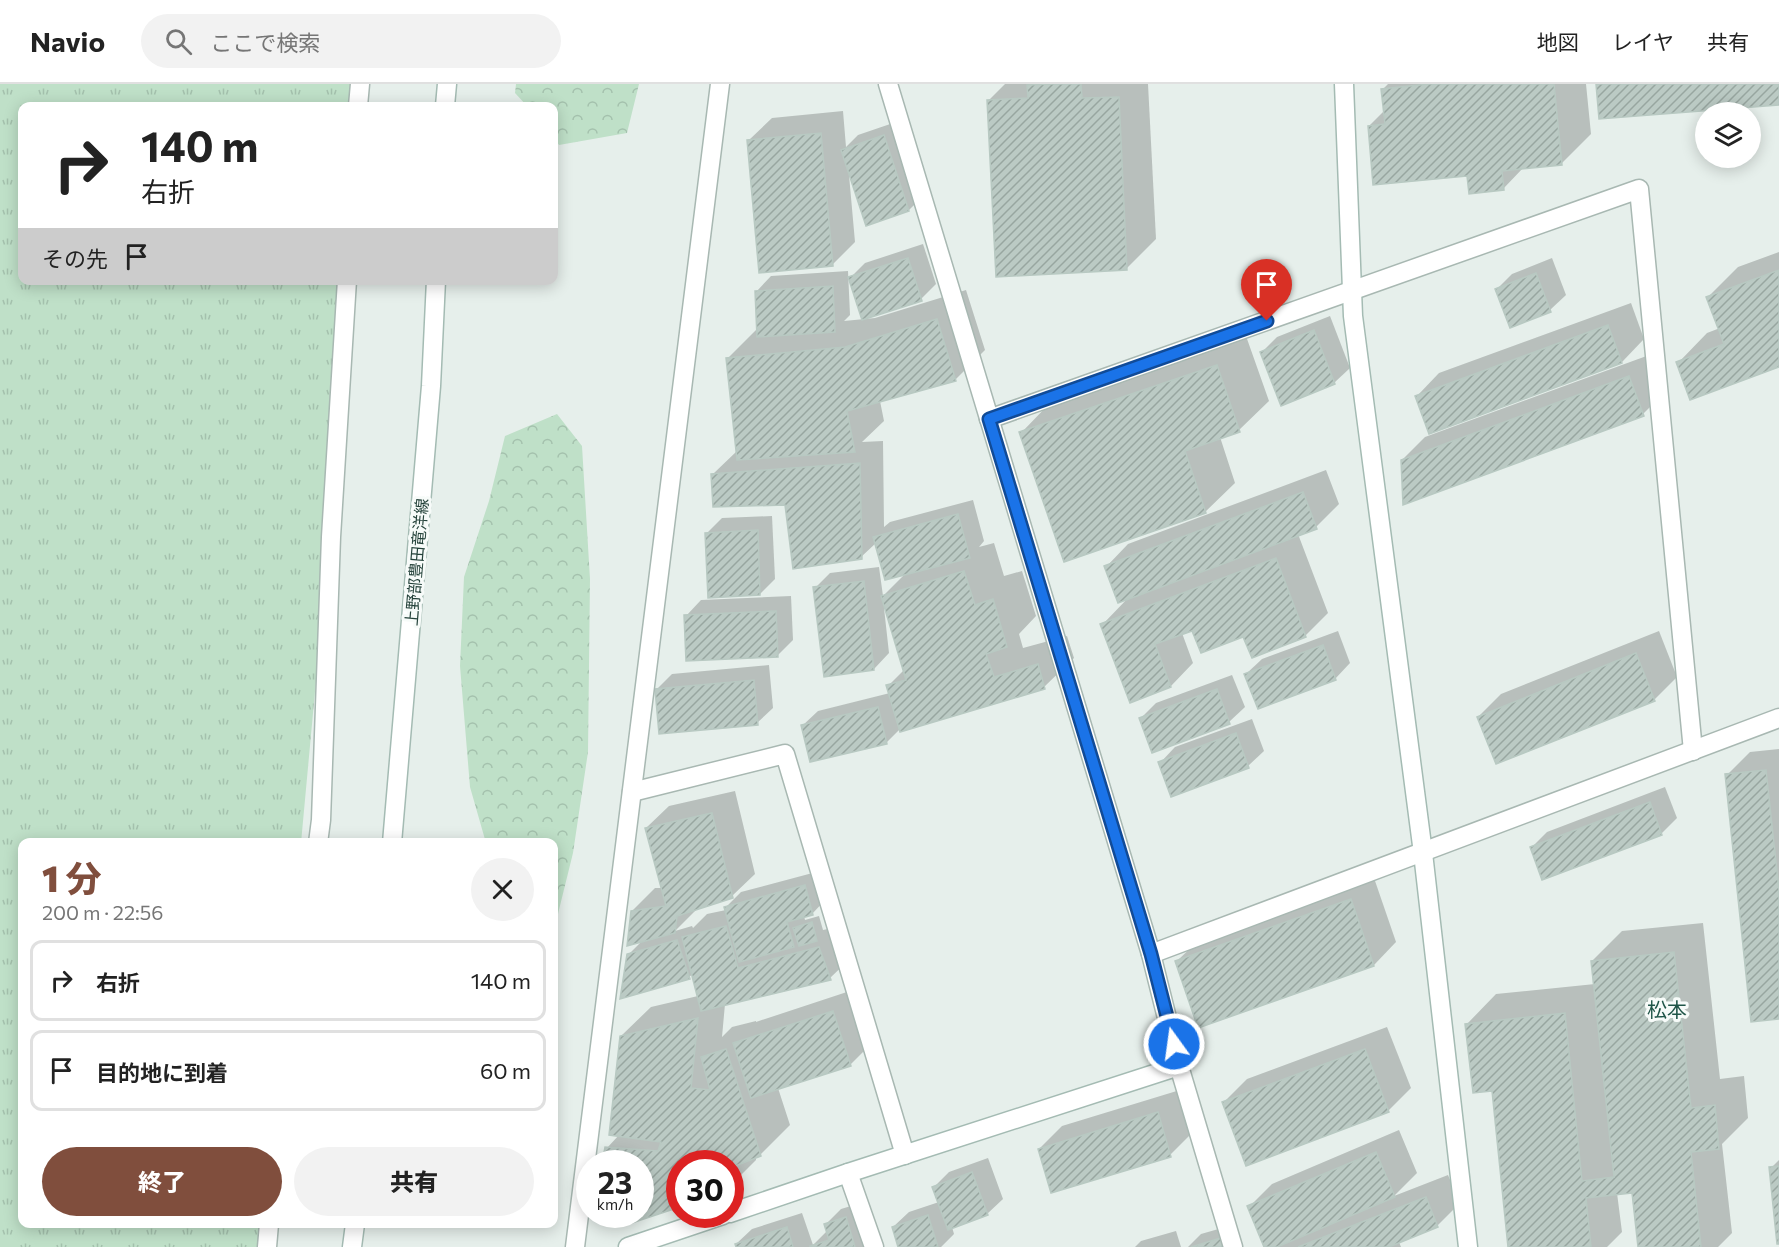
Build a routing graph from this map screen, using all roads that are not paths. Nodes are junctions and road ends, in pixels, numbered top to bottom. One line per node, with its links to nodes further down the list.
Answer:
1 (360, 84): 6 (street)
2 (447, 84): 7 (street)
3 (720, 84): 14 (street)
4 (888, 84): 11 (street)
5 (1344, 84): 10 (street)
6 (358, 102)
7 (445, 102)
8 (347, 285): 15 (street)
9 (436, 285): 16 (street, 上野部豊田竜洋線)
10 (1353, 291): 11 (street); 13 (street); 17 (street)
11 (989, 419): 18 (street)
12 (1779, 718): 13 (street)
13 (1694, 751): 17 (street)
14 (632, 792): 20 (street); 28 (street)
15 (319, 838)
16 (392, 838)
17 (1423, 853): 18 (street); 32 (street)
18 (1151, 954): 19 (street)
19 (1179, 1066): 20 (street); 31 (street)
20 (905, 1155): 21 (street)
21 (848, 1173): 22 (street); 30 (street)
22 (744, 1207)
23 (269, 1228): 26 (street)
24 (354, 1228): 27 (street)
25 (684, 1228): 29 (street)
26 (267, 1247)
27 (352, 1247)
28 (575, 1247)
29 (628, 1247)
30 (874, 1247)
31 (1233, 1247)
32 (1468, 1247)

